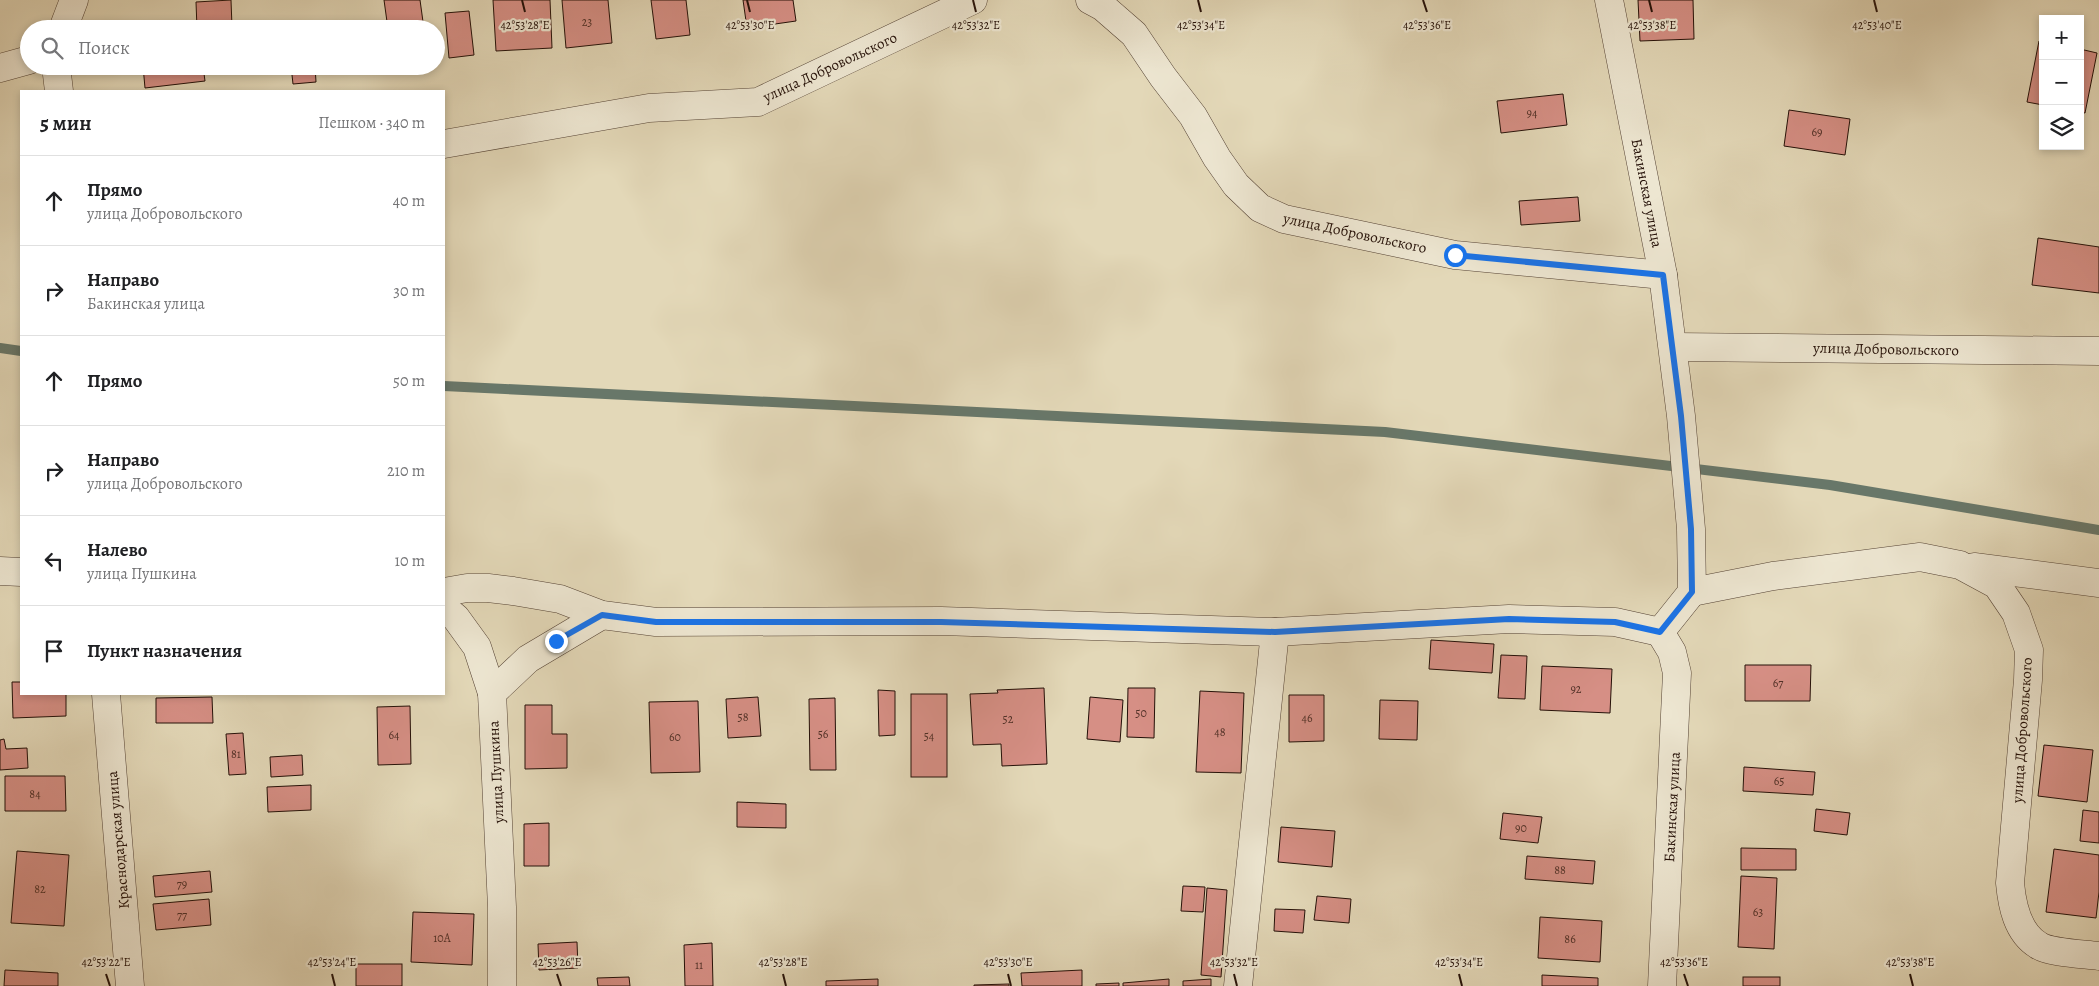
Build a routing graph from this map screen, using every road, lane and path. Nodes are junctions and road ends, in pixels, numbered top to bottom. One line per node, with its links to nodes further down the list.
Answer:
1 (74, 0): 5 (street)
2 (973, 0): 10 (street, улица Добровольского)
3 (1090, 0): 11 (street, улица Добровольского)
4 (1609, 0): 11 (street, Бакинская улица)
5 (66, 20)
6 (20, 62): 7 (street)
7 (0, 68)
8 (57, 75): 9 (street)
9 (59, 90)
10 (445, 144)
11 (1663, 275): 12 (street, Бакинская улица)
12 (1672, 347): 13 (street, улица Добровольского); 19 (street, Бакинская улица)
13 (2099, 351)
14 (1960, 565): 17 (street); 19 (street, улица Добровольского); 26 (street, улица Добровольского)
15 (0, 571): 16 (street)
16 (20, 572)
17 (2099, 582)
18 (445, 592): 21 (street)
19 (1692, 592): 23 (street)
20 (445, 609): 24 (street, улица Пушкина)
21 (602, 615): 22 (street); 24 (street)
22 (1275, 632): 23 (street); 29 (street)
23 (1660, 632): 30 (street, Бакинская улица)
24 (492, 693): 28 (street, улица Пушкина)
25 (106, 695): 27 (street, Краснодарская улица)
26 (2099, 956)
27 (130, 986)
28 (502, 986)
29 (1238, 986)
30 (1662, 986)

